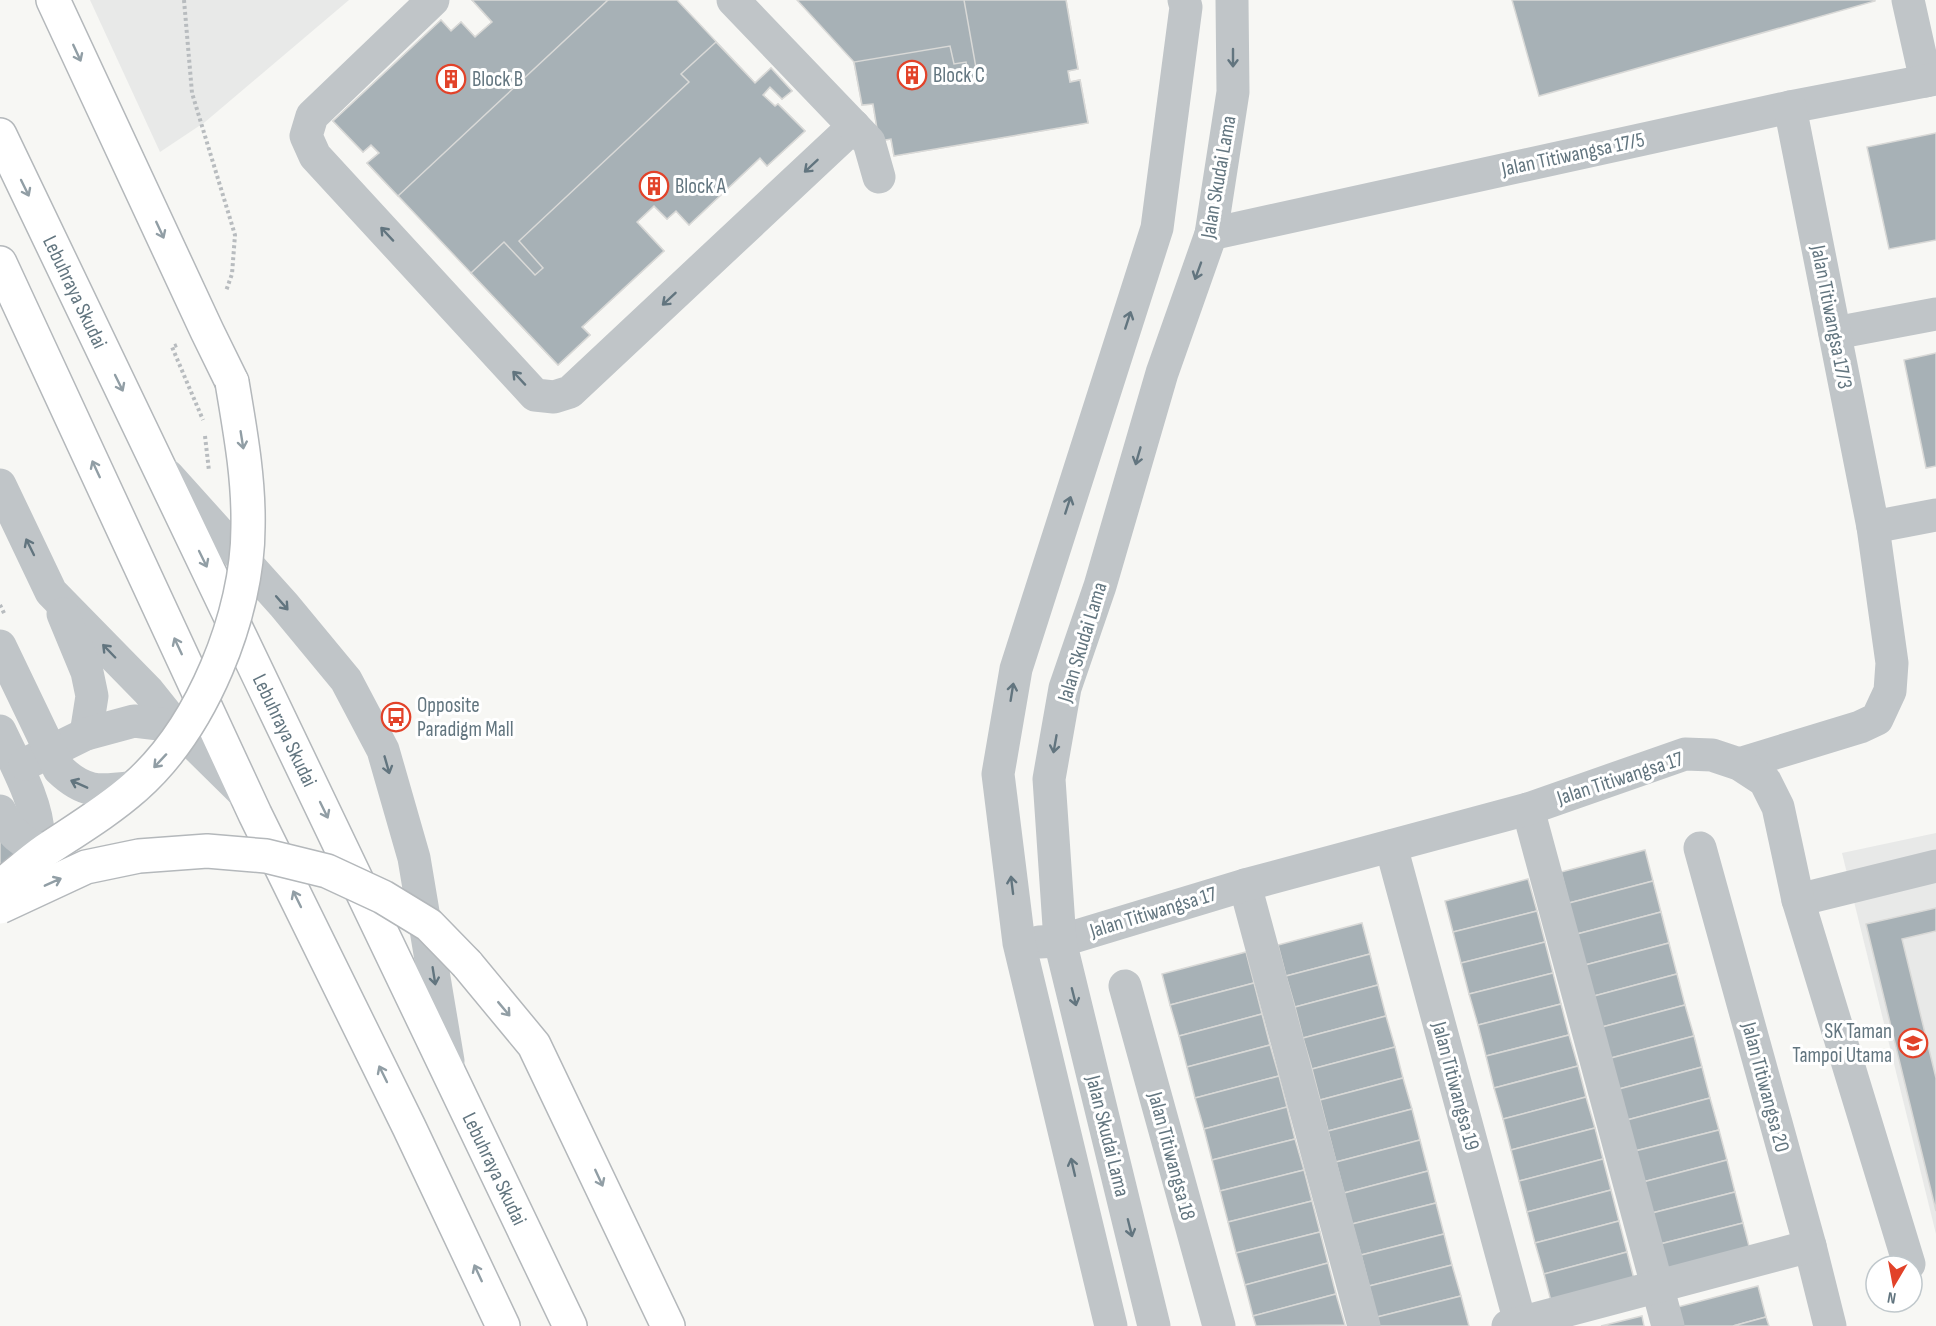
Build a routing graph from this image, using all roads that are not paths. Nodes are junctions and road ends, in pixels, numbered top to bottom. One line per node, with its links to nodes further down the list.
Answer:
1 (53, 0): 27 (highway, one-way to 27, bridge)
2 (433, 0): 9 (street, one-way to 2)
3 (734, 0): 9 (street)
4 (1184, 0): 41 (street, Jalan Skudai Lama, one-way to 4)
5 (1233, 0): 12 (street, Jalan Skudai Lama, one-way to 12)
6 (1908, 0): 7 (street)
7 (1931, 80): 8 (street, Jalan Titiwangsa 17/5)
8 (1790, 107): 12 (street, Jalan Titiwangsa 17/5); 15 (street, Jalan Titiwangsa 17/3)
9 (854, 126): 11 (street)
10 (0, 135): 16 (highway, Lebuhraya Skudai, one-way to 16)
11 (879, 177)
12 (1211, 234): 40 (street, Jalan Skudai Lama, one-way to 40)
13 (0, 263): 28 (highway, one-way to 13)
14 (1936, 314): 15 (street)
15 (1835, 333): 19 (street, Jalan Titiwangsa 17/3)
16 (159, 466): 43 (highway, Lebuhraya Skudai, one-way to 43); 43 (street, one-way to 43)
17 (0, 485): 20 (street, one-way to 17)
18 (1936, 515): 19 (street)
19 (1873, 527): 25 (street, Jalan Titiwangsa 17/3)
20 (57, 598): 22 (street, one-way to 20); 24 (street)
21 (5, 635): 27 (street, one-way to 21, bridge)
22 (176, 726): 24 (street); 28 (street)
23 (0, 731): 26 (street)
24 (86, 734): 26 (street)
25 (1739, 764): 29 (street, Jalan Titiwangsa 17); 37 (street, Jalan Titiwangsa 17)
26 (17, 768): 39 (street)
27 (136, 787): 33 (highway, bridge)
28 (246, 795): 48 (highway, one-way to 28)
29 (1528, 809): 31 (street, Jalan Titiwangsa 17); 46 (street)
30 (0, 811): 33 (street, bridge)
31 (1391, 846): 35 (street, Jalan Titiwangsa 17); 47 (street, Jalan Titiwangsa 19)
32 (1700, 848): 44 (street, Jalan Titiwangsa 20)
33 (45, 851): 36 (highway, bridge)
34 (1936, 866): 37 (street)
35 (1245, 885): 40 (street, Jalan Titiwangsa 17); 54 (street)
36 (0, 887)
37 (1798, 900): 45 (street, Jalan Titiwangsa 17)
38 (0, 908): 50 (highway, one-way to 50, bridge)
39 (0, 913)
40 (1060, 940): 41 (street, Jalan Titiwangsa 17); 52 (street, Jalan Skudai Lama, one-way to 52)
41 (1019, 943): 51 (street, Jalan Skudai Lama, one-way to 41)
42 (1125, 986): 53 (street, Jalan Titiwangsa 18)
43 (450, 1074): 49 (highway, Lebuhraya Skudai)
44 (1810, 1246): 46 (street); 56 (street, Jalan Titiwangsa 20)
45 (1906, 1254)
46 (1658, 1286): 47 (street); 55 (street)
47 (1516, 1325)
48 (502, 1326)
49 (570, 1326)
50 (668, 1326)
51 (1111, 1326)
52 (1154, 1326)
53 (1219, 1326)
54 (1364, 1326)
55 (1668, 1326)
56 (1830, 1326)

